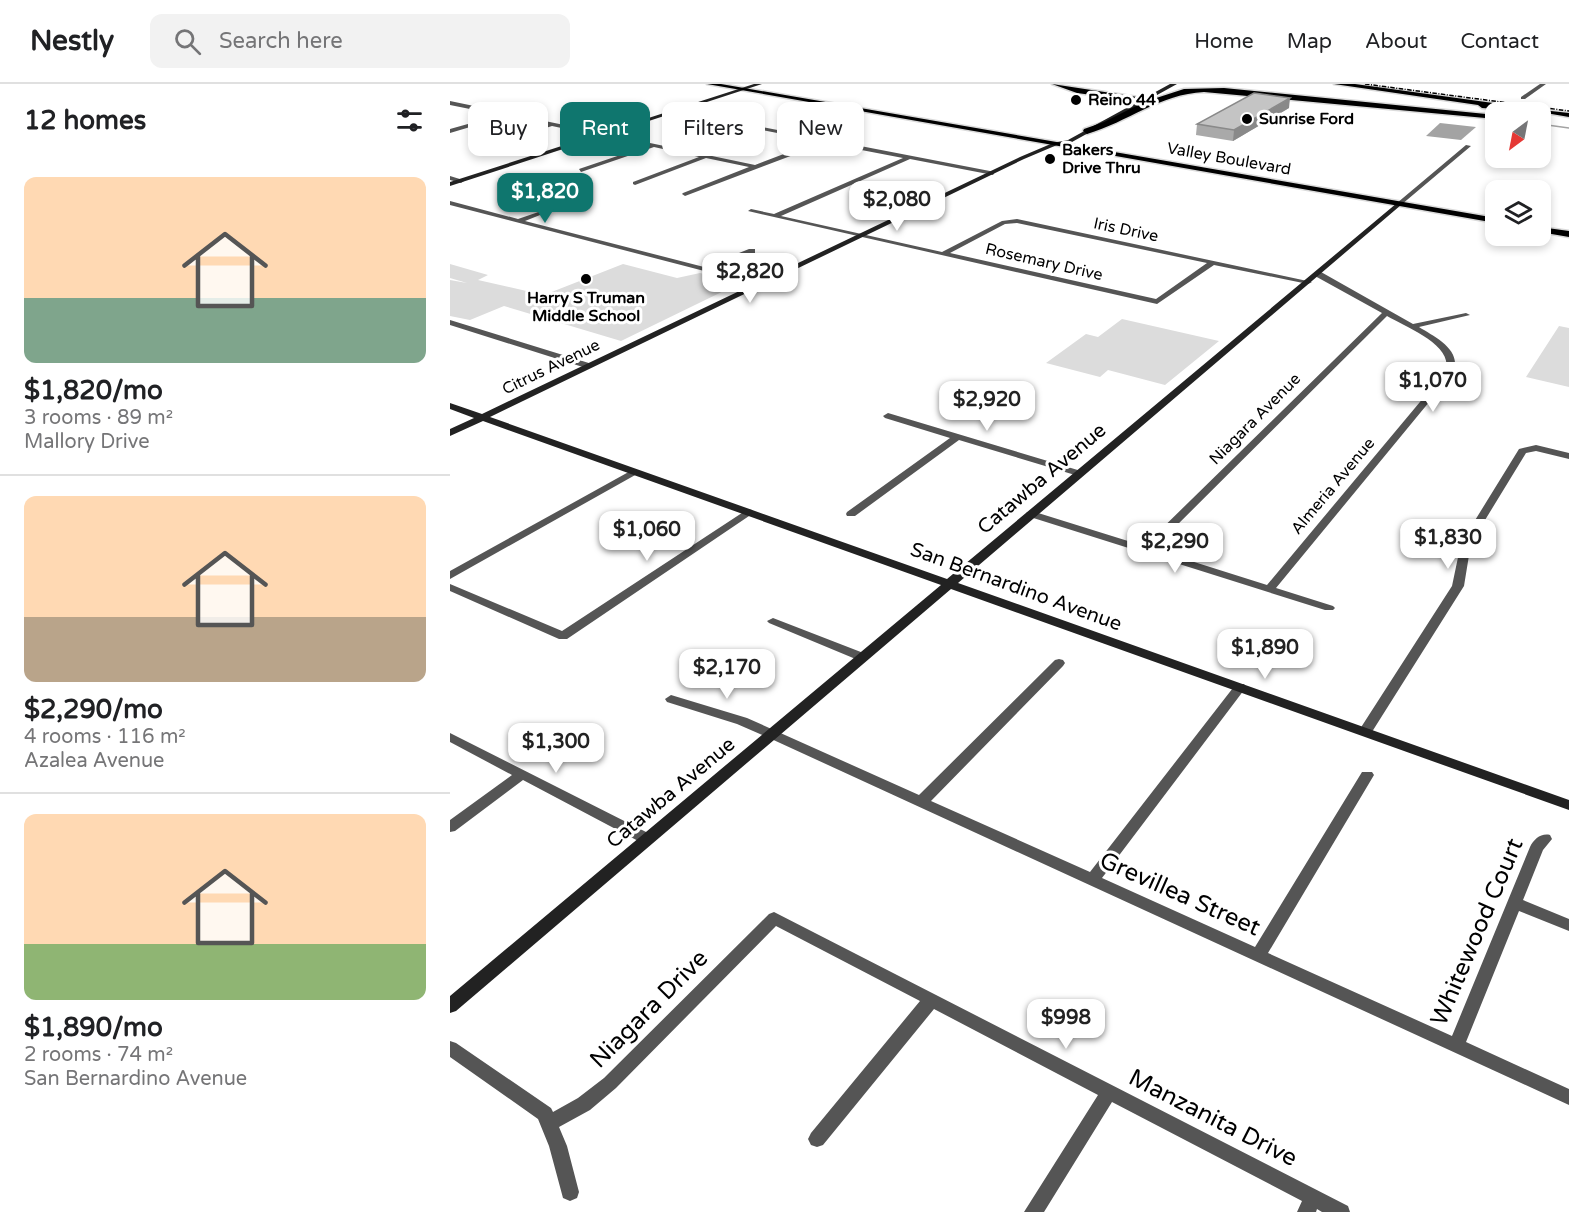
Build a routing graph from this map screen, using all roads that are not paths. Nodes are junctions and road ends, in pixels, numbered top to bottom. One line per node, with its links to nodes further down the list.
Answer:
1 (710, 84): 12 (main road, Valley Boulevard)
2 (759, 84): 12 (main road)
3 (1056, 84): 13 (highway)
4 (1072, 84): 13 (highway)
5 (1160, 84): 11 (main road)
6 (1174, 84): 13 (main road, Citrus Avenue)
7 (1222, 84): 15 (highway)
8 (1252, 84): 15 (highway)
9 (1543, 84): 14 (street)
10 (1336, 87): 21 (highway); 26 (highway)
11 (1148, 89)
12 (742, 90): 16 (main road); 38 (main road, Valley Boulevard)
13 (1136, 97): 19 (main road, Citrus Avenue); 35 (main road, Citrus Avenue)
14 (1523, 98)
15 (1398, 101): 23 (highway)
16 (705, 102)
17 (450, 103): 18 (street)
18 (464, 105): 20 (street); 22 (street)
19 (1116, 105)
20 (468, 106)
21 (1485, 106)
22 (450, 109)
23 (1485, 113)
24 (1485, 114): 35 (highway)
25 (1551, 114): 26 (highway)
26 (1569, 116)
27 (1551, 121): 29 (highway)
28 (548, 123): 30 (street)
29 (1569, 123)
30 (554, 124): 31 (street); 33 (street)
31 (560, 125)
32 (468, 126): 34 (street)
33 (548, 126)
34 (450, 131)
35 (1088, 131): 38 (main road, Citrus Avenue)
36 (1067, 133): 38 (main road, Citrus Avenue)
37 (650, 144): 39 (street)
38 (1055, 144): 49 (main road, Citrus Avenue); 57 (main road, Valley Boulevard)
39 (653, 145): 41 (street); 48 (street)
40 (1468, 146): 57 (street, Catawba Avenue)
41 (662, 147)
42 (560, 148): 51 (main road)
43 (864, 148): 46 (street)
44 (706, 156): 47 (street); 52 (street)
45 (785, 156): 47 (street)
46 (909, 157): 49 (street); 59 (street)
47 (756, 167): 54 (street)
48 (580, 170)
49 (993, 173): 64 (main road, Citrus Avenue)
50 (450, 178): 51 (street)
51 (461, 181): 53 (main road)
52 (634, 183)
53 (450, 184)
54 (685, 194)
55 (450, 203): 61 (street)
56 (563, 204): 61 (street)
57 (1398, 204): 60 (main road, Valley Boulevard); 69 (main road, Catawba Avenue)
58 (751, 211): 59 (street, Rosemary Drive)
59 (777, 215): 64 (street, Rosemary Drive)
60 (1485, 219)
61 (518, 221): 68 (street)
62 (1551, 231): 63 (main road)
63 (1569, 234)
64 (864, 235): 66 (street, Rosemary Drive); 71 (main road, Citrus Avenue)
65 (752, 251): 68 (street)
66 (945, 253): 67 (street, Iris Drive); 67 (street, Rosemary Drive)
67 (1213, 262): 70 (street, Iris Drive)
68 (704, 269): 71 (street)
69 (1318, 273): 70 (main road, Catawba Avenue); 72 (street, Almeria Avenue)
70 (1308, 282): 84 (main road, Catawba Avenue)
71 (762, 284): 76 (main road, Citrus Avenue)
72 (1387, 312): 75 (street, Almeria Avenue); 88 (street, Niagara Avenue)
73 (1466, 315): 75 (street)
74 (450, 322): 76 (street)
75 (1414, 326): 92 (street, Almeria Avenue)
76 (589, 366): 79 (main road, Citrus Avenue)
77 (450, 406): 79 (main road, San Bernardino Avenue)
78 (888, 416): 81 (street)
79 (481, 418): 80 (main road, Citrus Avenue); 83 (main road, San Bernardino Avenue)
80 (450, 433)
81 (957, 437): 84 (street); 86 (street)
82 (1569, 456): 99 (street)
83 (633, 472): 85 (main road, San Bernardino Avenue); 89 (street)
84 (1078, 473): 87 (main road, Catawba Avenue)
85 (748, 512): 90 (main road, San Bernardino Avenue); 91 (street)
86 (851, 514)
87 (1031, 514): 88 (street); 90 (main road, Catawba Avenue)
88 (1146, 550): 92 (street)
89 (450, 576)
90 (950, 584): 95 (main road, Catawba Avenue); 97 (main road, San Bernardino Avenue)
91 (450, 587)
92 (1269, 589): 93 (street)
93 (1329, 608)
94 (773, 621): 95 (street)
95 (862, 657): 100 (main road, Catawba Avenue)
96 (1059, 663): 104 (street)
97 (1240, 687): 99 (main road, San Bernardino Avenue); 109 (street)
98 (671, 699): 100 (street, Grevillea Street)
99 (1365, 732): 105 (main road, San Bernardino Avenue)
100 (771, 734): 104 (street, Grevillea Street); 107 (main road, Catawba Avenue)
101 (450, 737): 102 (street)
102 (522, 774): 106 (street); 107 (street)
103 (1367, 775): 113 (street)
104 (921, 802): 109 (street, Grevillea Street)
105 (1569, 805)
106 (450, 827)
107 (647, 839): 115 (main road, Catawba Avenue)
108 (1545, 839): 110 (street, Whitewood Court)
109 (1092, 880): 113 (street, Grevillea Street)
110 (1514, 903): 112 (street); 116 (street, Whitewood Court)
111 (774, 918): 114 (street, Manzanita Drive); 120 (street, Niagara Drive)
112 (1569, 925)
113 (1258, 956): 116 (street, Grevillea Street)
114 (931, 1000): 118 (street, Manzanita Drive); 121 (street)
115 (450, 1006)
116 (1456, 1046): 119 (street, Grevillea Street)
117 (450, 1048): 120 (street)
118 (1109, 1092): 123 (street, Manzanita Drive); 124 (street)
119 (1569, 1097)
120 (550, 1123): 122 (street)
121 (817, 1139)
122 (570, 1192)
123 (1310, 1205): 125 (street, Manzanita Drive)
124 (1033, 1212)
125 (1341, 1212)

